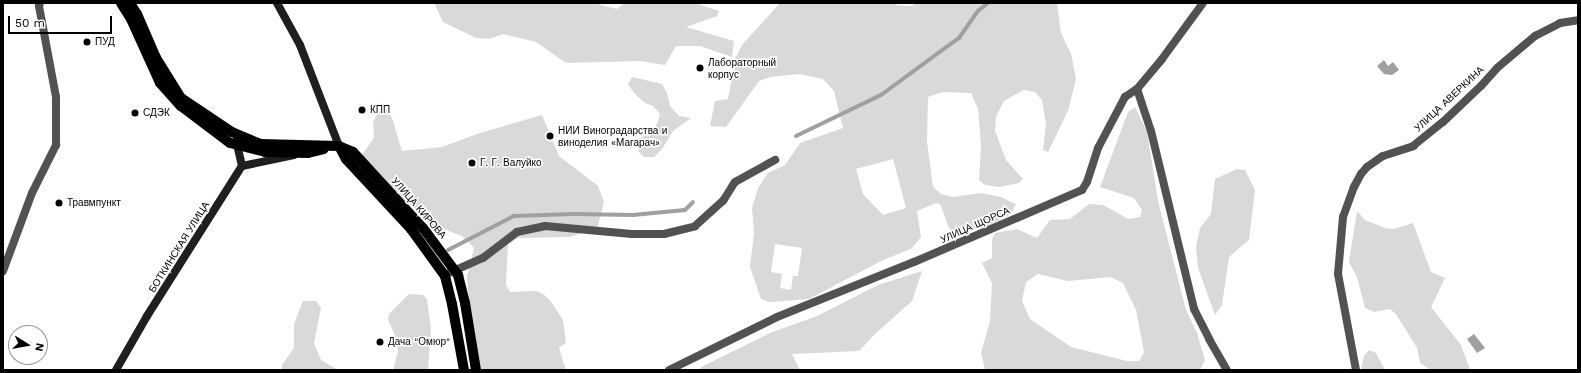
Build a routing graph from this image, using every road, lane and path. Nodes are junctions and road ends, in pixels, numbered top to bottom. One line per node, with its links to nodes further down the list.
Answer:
1 (40, 3): 15 (street)
2 (121, 3): 9 (main road)
3 (130, 3): 8 (main road)
4 (277, 3): 10 (main road, УЛИЦА КИРОВА)
5 (1203, 3): 7 (street, УЛИЦА ЩОРСА)
6 (1578, 20): 22 (street, УЛИЦА АВЕРКИНА)
7 (1137, 89): 20 (street, УЛИЦА ЩОРСА); 21 (street)
8 (232, 132): 9 (main road); 10 (main road)
9 (238, 145): 11 (main road); 13 (main road)
10 (339, 146): 11 (main road); 14 (main road, УЛИЦА КИРОВА); 16 (main road, УЛИЦА КИРОВА)
11 (308, 153): 13 (main road)
12 (775, 160): 14 (street)
13 (242, 166): 17 (main road, БОТКИНСКАЯ УЛИЦА)
14 (455, 270): 16 (street); 19 (main road, УЛИЦА КИРОВА)
15 (3, 271)
16 (445, 276): 18 (main road, УЛИЦА КИРОВА)
17 (116, 370)
18 (464, 370)
19 (476, 370)
20 (669, 370)
21 (1227, 370)
22 (1356, 370)

